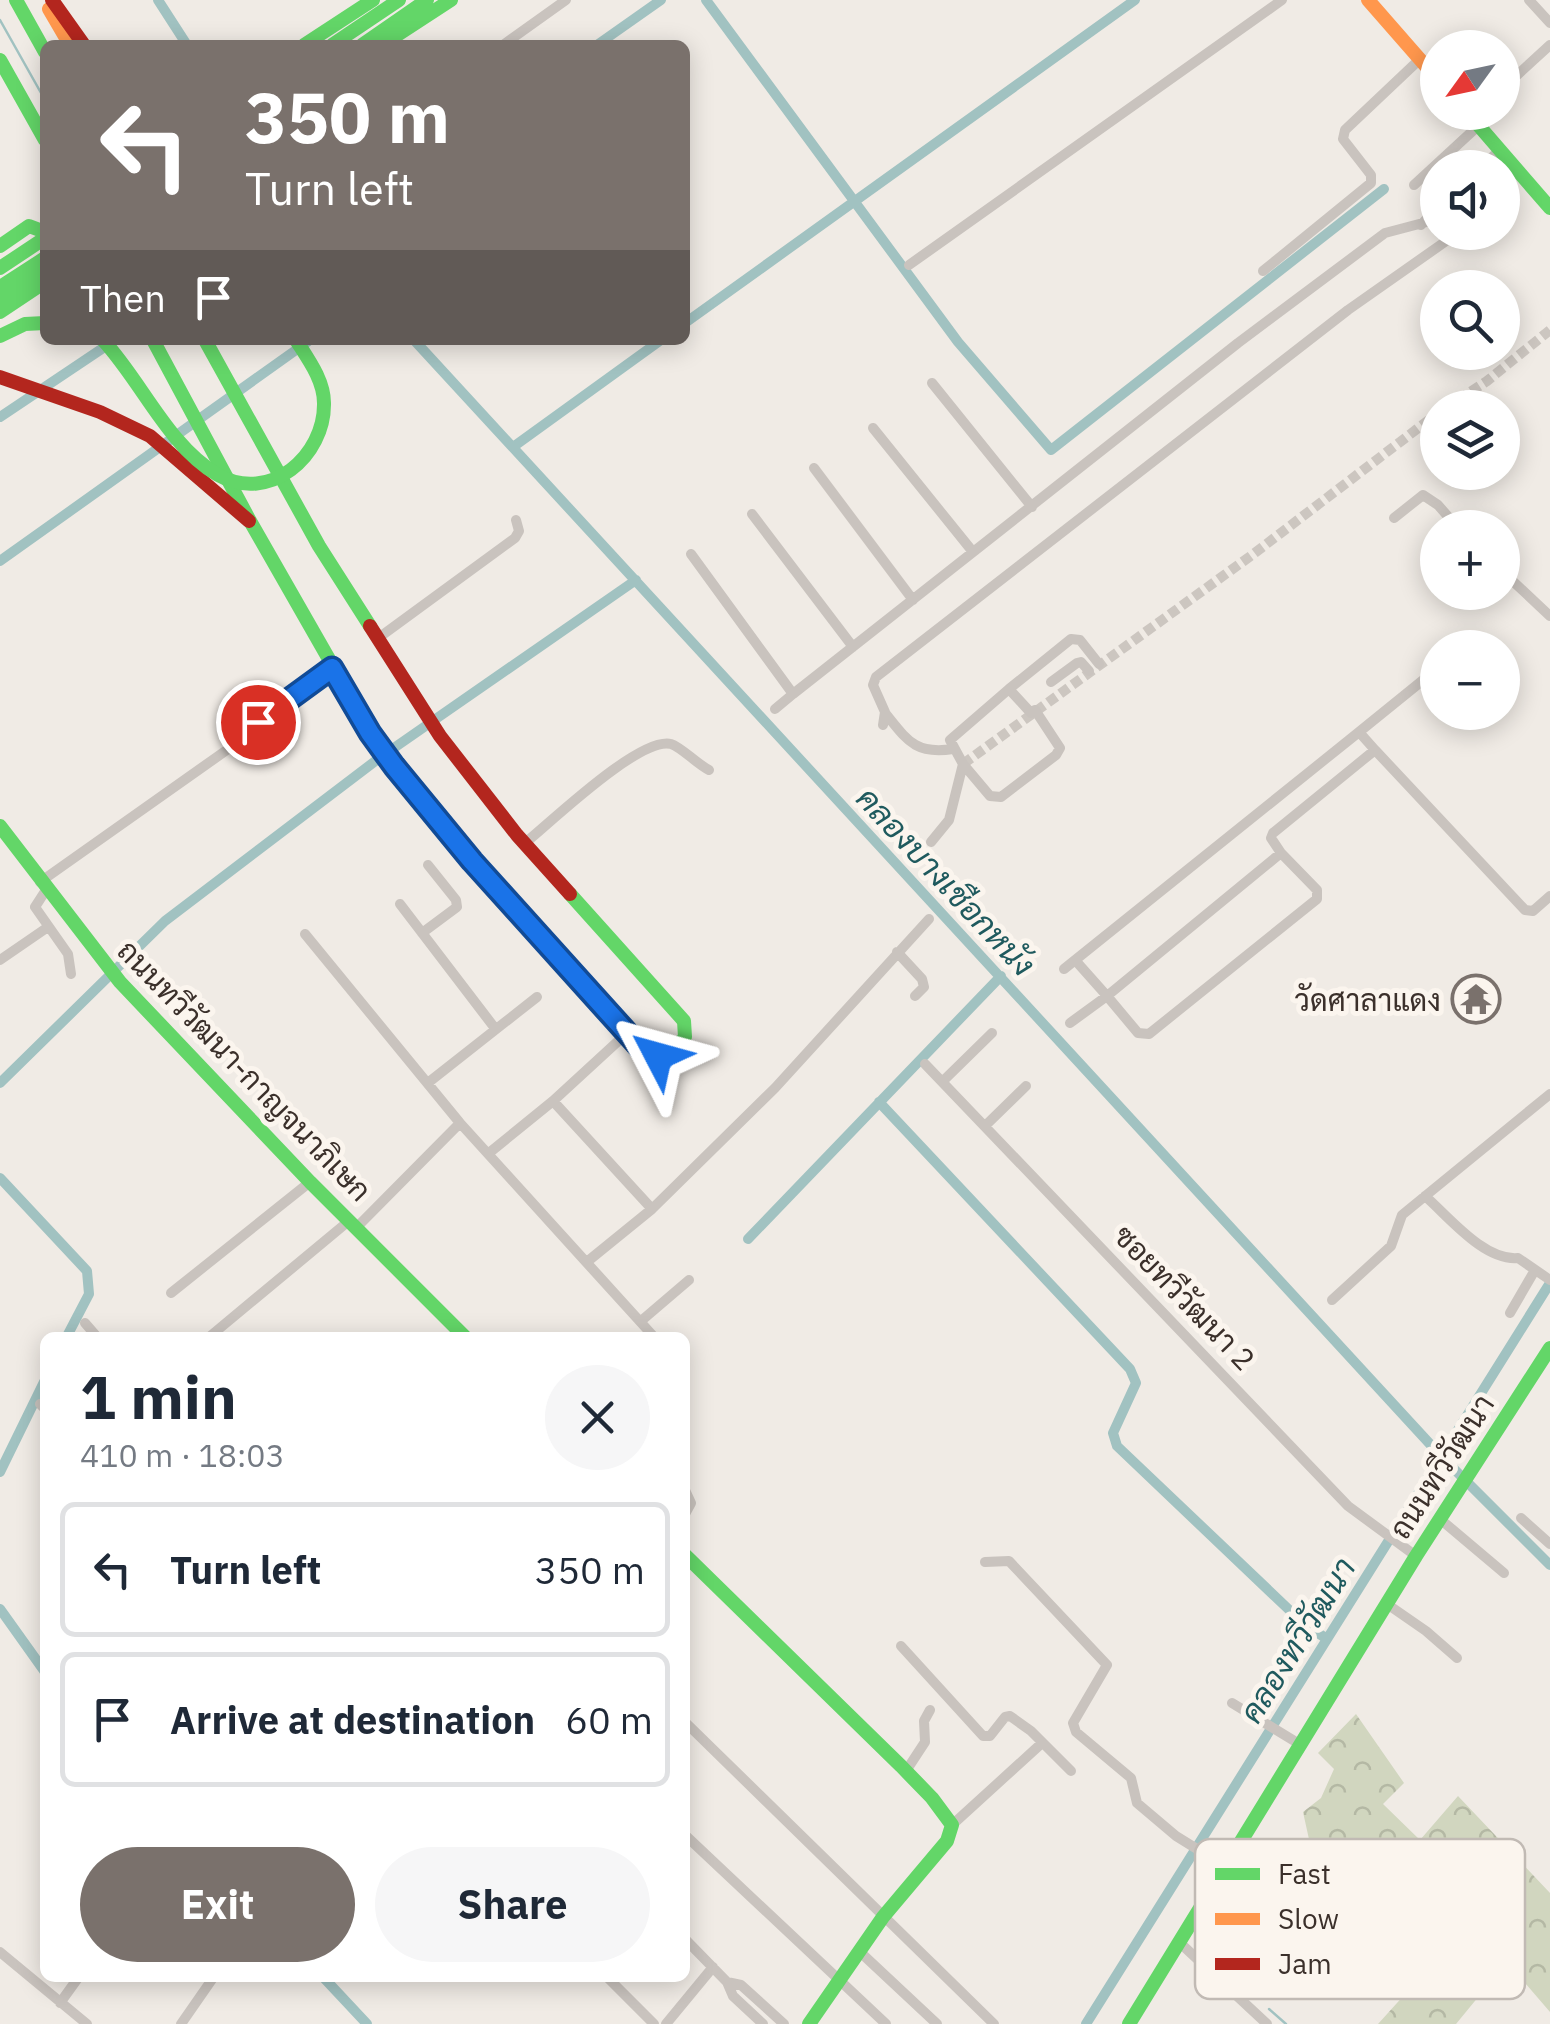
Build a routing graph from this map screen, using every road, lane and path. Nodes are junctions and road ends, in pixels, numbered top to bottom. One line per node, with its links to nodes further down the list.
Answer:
1 (16, 0): 21 (main road)
2 (43, 0): 14 (main road)
3 (52, 0): 15 (main road)
4 (373, 0): 12 (main road)
5 (399, 0): 17 (main road)
6 (427, 0): 18 (main road)
7 (452, 0): 19 (main road)
8 (566, 0): 20 (street)
9 (1282, 0): 37 (street)
10 (1368, 0): 24 (main road)
11 (1529, 0): 13 (street)
12 (350, 6): 16 (main road)
13 (1550, 22)
14 (67, 40)
15 (80, 40)
16 (310, 40)
17 (339, 40)
18 (369, 40)
19 (390, 40)
20 (510, 40)
21 (40, 43)
22 (1550, 45): 25 (street)
23 (0, 60): 27 (main road)
24 (1419, 60): 39 (street)
25 (1520, 72)
26 (1462, 130): 29 (street)
27 (40, 131)
28 (1520, 178): 30 (main road)
29 (1414, 184)
30 (1550, 208)
31 (1420, 226): 55 (street)
32 (40, 232): 34 (main road)
33 (40, 239): 38 (main road)
34 (0, 246)
35 (1433, 250): 74 (street)
36 (40, 261): 42 (main road)
37 (909, 265)
38 (0, 268)
39 (1263, 271)
40 (40, 274): 43 (main road)
41 (40, 285): 44 (main road)
42 (0, 286)
43 (0, 302)
44 (0, 312)
45 (40, 323): 46 (main road)
46 (0, 336)
47 (108, 345): 50 (main road, bridge)
48 (156, 345): 60 (main road)
49 (208, 345): 66 (main road)
50 (299, 345)
51 (8, 379): 60 (main road)
52 (932, 383): 55 (street)
53 (873, 428): 61 (street)
54 (814, 468): 64 (street)
55 (1032, 506): 61 (street)
56 (1442, 510): 58 (street)
57 (752, 514): 67 (street)
58 (1394, 518)
59 (516, 520): 66 (street)
60 (250, 522): 68 (main road)
61 (973, 552): 64 (street)
62 (691, 554): 72 (street)
63 (1520, 588): 65 (street)
64 (913, 600): 67 (street)
65 (1550, 616)
66 (377, 639): 85 (main road)
67 (853, 647): 72 (street)
68 (332, 668): 88 (street); 105 (main road)
69 (1052, 682): 71 (street)
70 (1420, 683): 76 (street)
71 (1009, 689): 77 (street); 79 (street)
72 (793, 694): 73 (street)
73 (774, 709)
74 (884, 712): 75 (street); 77 (street)
75 (884, 725)
76 (1359, 732): 78 (street); 81 (street)
77 (953, 749): 79 (street)
78 (1375, 750): 82 (street); 89 (street)
79 (963, 764): 84 (street)
80 (710, 770): 85 (street)
81 (1282, 794): 82 (street); 97 (street)
82 (1297, 814): 86 (street)
83 (0, 826): 88 (main road, ถนนทวีวัฒนา-กาญจนาภิเษก)
84 (931, 842)
85 (525, 844): 105 (main road)
86 (1281, 853): 101 (street); 101 (street)
87 (428, 865): 93 (street)
88 (43, 886): 92 (street); 116 (main road, ถนนทวีวัฒนา-กาญจนาภิเษก)
89 (1550, 896)
90 (400, 904): 93 (street)
91 (930, 920): 95 (street)
92 (48, 927): 96 (street); 99 (street)
93 (422, 933): 104 (street)
94 (306, 934): 109 (street)
95 (897, 952): 100 (street); 118 (street)
96 (0, 960)
97 (1075, 960): 98 (street); 101 (street)
98 (1064, 970)
99 (71, 974)
100 (915, 996)
101 (1107, 996): 103 (street)
102 (537, 997): 104 (street)
103 (1070, 1023)
104 (494, 1028): 109 (street)
105 (627, 1033): 112 (street)
106 (992, 1033): 108 (street)
107 (925, 1064): 108 (street, ซอยทวีวัฒนา 2)
108 (944, 1081): 114 (street, ซอยทวีวัฒนา 2)
109 (429, 1082): 113 (street)
110 (1026, 1086): 114 (street)
111 (1550, 1094): 117 (street)
112 (552, 1101): 115 (street); 118 (street)
113 (460, 1122): 115 (street); 119 (street)
114 (986, 1125): 137 (street, ซอยทวีวัฒนา 2)
115 (489, 1153): 120 (street)
116 (310, 1182): 119 (main road, ถนนทวีวัฒนา-กาญจนาภิเษก); 124 (street)
117 (1425, 1196): 121 (street); 125 (street)
118 (652, 1209): 120 (street)
119 (353, 1223): 130 (street); 131 (main road, ถนนทวีวัฒนา-กาญจนาภิเษก)
120 (588, 1261): 127 (street)
121 (1535, 1270): 123 (street); 126 (street)
122 (689, 1280): 127 (street)
123 (1550, 1280)
124 (171, 1293)
125 (1332, 1300)
126 (1510, 1313)
127 (640, 1321): 132 (street)
128 (84, 1323): 129 (street)
129 (92, 1332)
130 (216, 1332)
131 (460, 1332)
132 (650, 1332)
133 (1550, 1348): 135 (main road, ถนนทวีวัฒนา)
134 (1521, 1518): 136 (street)
135 (1440, 1519): 137 (main road, ถนนทวีวัฒนา); 140 (street)
136 (1550, 1544)
137 (1416, 1556): 141 (main road, ถนนทวีวัฒนา)
138 (690, 1559): 149 (main road)
139 (985, 1562): 154 (street)
140 (1504, 1573)
141 (1387, 1604): 143 (street); 147 (main road, ถนนทวีวัฒนา)
142 (901, 1646): 148 (street)
143 (1457, 1658)
144 (1232, 1702): 147 (street)
145 (930, 1710): 149 (street)
146 (690, 1727): 156 (street)
147 (1295, 1742): 152 (main road, ถนนทวีวัฒนา)
148 (1042, 1743): 150 (street); 151 (street)
149 (906, 1771): 151 (main road)
150 (1071, 1772)
151 (952, 1825): 156 (main road)
152 (1241, 1839)
153 (690, 1840): 163 (street)
154 (1195, 1849)
155 (1195, 1916): 157 (main road, ถนนทวีวัฒนา)
156 (884, 1917): 159 (main road); 179 (street)
157 (1179, 1942): 161 (street); 180 (main road, ถนนทวีวัฒนา)
158 (690, 1944): 162 (street)
159 (859, 1951): 163 (main road); 178 (street)
160 (0, 1952): 169 (street)
161 (1195, 1957)
162 (713, 1967): 167 (street); 173 (street)
163 (838, 1980): 176 (main road); 177 (street)
164 (75, 1982): 169 (street)
165 (209, 1982): 171 (street)
166 (612, 1982): 172 (street)
167 (726, 1982): 174 (street); 175 (street)
168 (1241, 1999): 181 (street)
169 (60, 2003): 170 (street)
170 (86, 2024)
171 (181, 2024)
172 (654, 2024)
173 (666, 2024)
174 (763, 2024)
175 (784, 2024)
176 (810, 2024)
177 (886, 2024)
178 (937, 2024)
179 (994, 2024)
180 (1129, 2024)
181 (1268, 2024)

